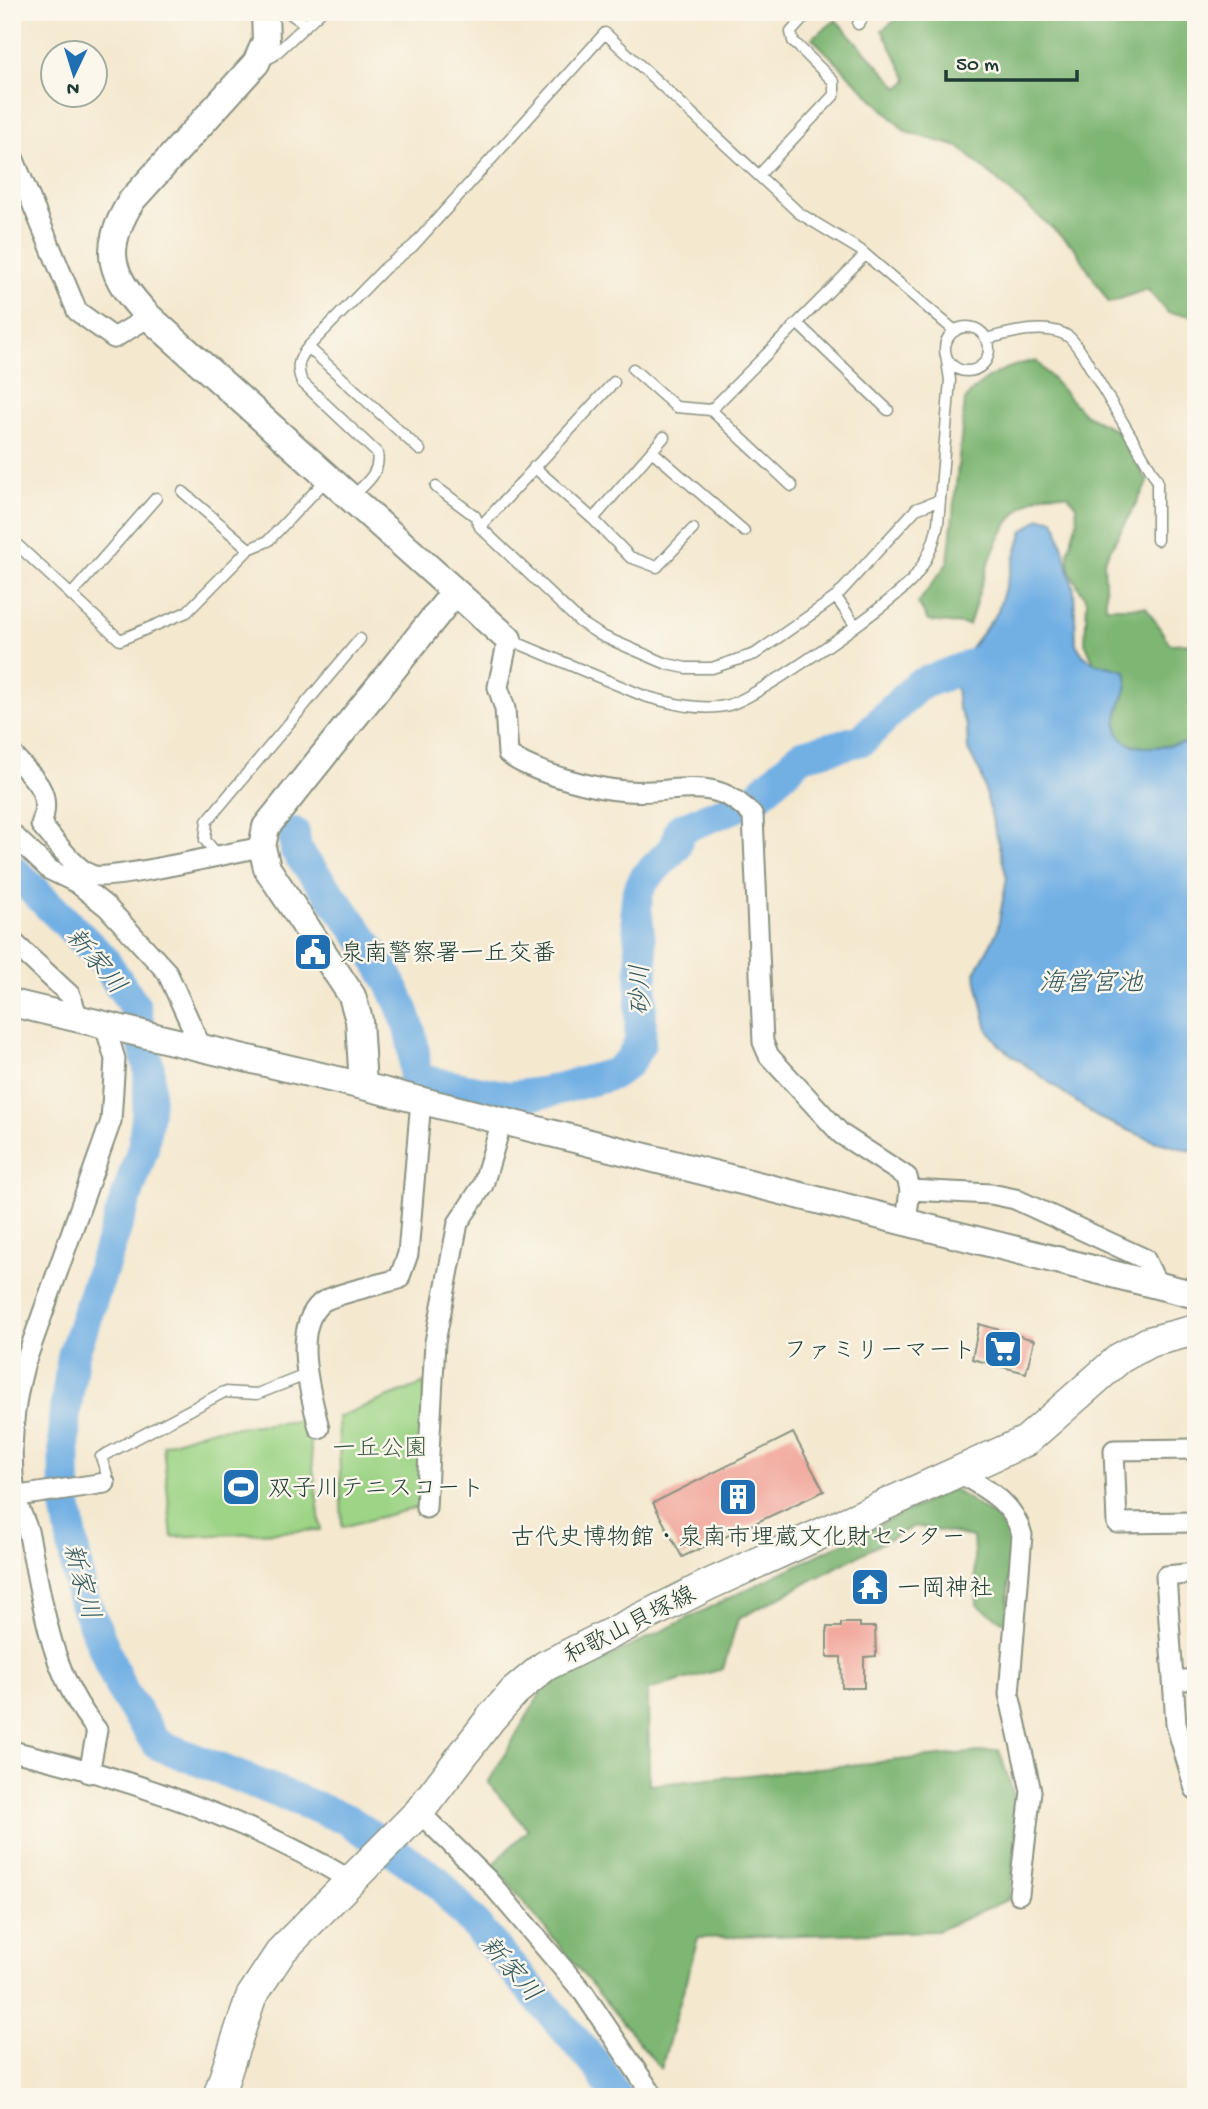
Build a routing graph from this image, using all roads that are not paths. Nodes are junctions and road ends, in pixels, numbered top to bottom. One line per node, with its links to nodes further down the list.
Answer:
1 (265, 12): 8 (street)
2 (288, 12): 7 (lane)
3 (320, 12): 7 (lane)
4 (809, 12): 10 (lane)
5 (867, 12): 6 (lane)
6 (858, 24)
7 (306, 25): 8 (lane)
8 (256, 64): 12 (street)
9 (12, 155): 12 (street)
10 (759, 175): 11 (lane); 16 (lane)
11 (865, 255): 13 (lane); 14 (lane)
12 (149, 317): 28 (street)
13 (798, 324): 22 (lane); 23 (lane)
14 (954, 331): 15 (lane); 17 (lane)
15 (986, 339): 19 (lane); 40 (lane)
16 (308, 347): 25 (lane); 33 (lane)
17 (946, 355): 19 (lane); 20 (lane)
18 (633, 369): 22 (lane)
19 (968, 370): 20 (lane)
20 (950, 380): 34 (lane)
21 (614, 382): 27 (lane)
22 (711, 410): 29 (lane)
23 (888, 410)
24 (664, 437): 26 (lane)
25 (420, 450)
26 (652, 451): 35 (lane); 38 (lane)
27 (534, 467): 35 (lane); 36 (lane)
28 (327, 478): 33 (street); 41 (lane)
29 (792, 486)
30 (436, 487): 36 (lane)
31 (183, 492): 41 (lane)
32 (156, 498): 43 (lane)
33 (350, 499): 42 (street)
34 (940, 500): 44 (lane); 45 (lane)
35 (593, 519): 37 (lane)
36 (480, 527): 44 (lane)
37 (693, 529)
38 (744, 531)
39 (12, 540): 43 (lane)
40 (1157, 540)
41 (250, 549): 43 (lane)
42 (454, 593): 47 (street); 50 (street)
43 (71, 595)
44 (836, 597): 45 (lane)
45 (855, 625): 47 (lane)
46 (360, 639): 51 (lane)
47 (508, 639): 60 (street)
48 (12, 754): 51 (street)
49 (12, 834): 56 (street)
50 (262, 847): 51 (street); 57 (street)
51 (217, 854)
52 (12, 941): 54 (street)
53 (12, 1003): 54 (street)
54 (79, 1020): 55 (street)
55 (105, 1026): 56 (street); 70 (street)
56 (201, 1047): 57 (street)
57 (363, 1086): 58 (street)
58 (421, 1100): 59 (street); 65 (street)
59 (502, 1121): 61 (street); 71 (street)
60 (910, 1190): 61 (street); 62 (street)
61 (906, 1221): 62 (street)
62 (1158, 1286): 63 (street)
63 (1196, 1295)
64 (1196, 1330): 68 (main road, 和歌山貝塚線)
65 (306, 1375): 66 (street); 69 (lane)
66 (319, 1428)
67 (1196, 1449): 72 (street)
68 (956, 1471): 79 (main road, 和歌山貝塚線); 81 (street)
69 (104, 1483): 70 (street)
70 (14, 1496): 77 (street)
71 (426, 1508)
72 (1196, 1522)
73 (1196, 1573): 75 (street)
74 (1196, 1679): 75 (street)
75 (1173, 1681): 78 (street)
76 (12, 1751): 77 (street)
77 (89, 1773): 80 (street)
78 (1195, 1789)
79 (413, 1818): 80 (main road, 和歌山貝塚線); 83 (street)
80 (354, 1878): 82 (main road, 和歌山貝塚線)
81 (1019, 1894)
82 (218, 2097)
83 (654, 2097)

